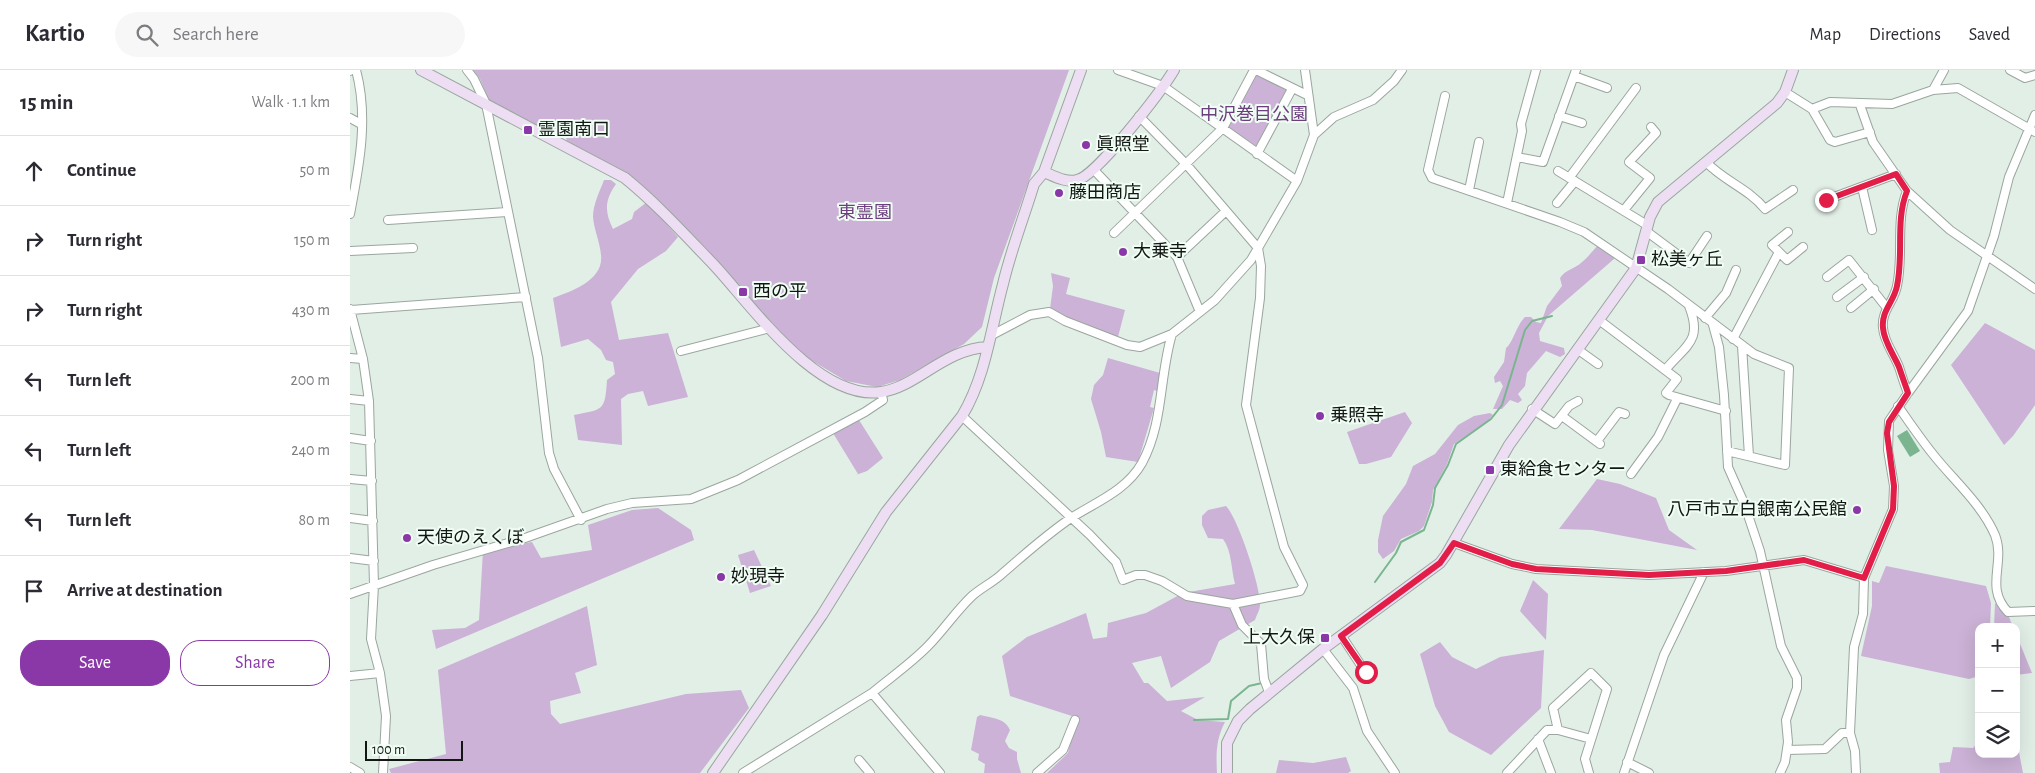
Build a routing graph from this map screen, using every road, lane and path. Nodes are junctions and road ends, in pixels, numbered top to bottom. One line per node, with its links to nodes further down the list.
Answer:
1 (356, 70): 33 (street)
2 (421, 70): 25 (street)
3 (466, 70): 25 (street)
4 (1081, 70): 47 (street)
5 (1118, 70): 15 (street)
6 (1174, 70): 17 (street)
7 (1255, 70): 20 (street); 35 (street)
8 (1305, 70): 23 (street)
9 (1402, 70): 38 (street)
10 (1536, 70): 41 (street)
11 (1793, 70): 22 (street)
12 (1944, 70): 21 (street)
13 (2010, 70): 16 (street)
14 (1575, 73): 18 (street); 30 (street)
15 (1142, 74): 17 (street)
16 (2035, 75)
17 (1164, 86): 29 (street); 35 (street)
18 (1606, 88)
19 (1636, 88): 50 (street)
20 (1292, 89): 23 (street); 40 (street)
21 (1933, 90): 26 (street); 36 (street)
22 (1785, 92): 27 (street); 42 (street)
23 (1307, 95): 38 (street)
24 (1445, 96): 53 (street)
25 (486, 104): 62 (street); 93 (street)
26 (1860, 105): 27 (street); 37 (street)
27 (1812, 109): 37 (street)
28 (2035, 115): 36 (street)
29 (1139, 116): 44 (street); 46 (street)
30 (1559, 116): 32 (street); 41 (street)
31 (350, 118): 33 (street)
32 (1582, 123)
33 (361, 124): 45 (street)
34 (1651, 127): 59 (street)
35 (1223, 128): 40 (street); 44 (street)
36 (2032, 131): 76 (street)
37 (1870, 132): 49 (street)
38 (1314, 135): 51 (street)
39 (1479, 142): 53 (street)
40 (1257, 154): 51 (street)
41 (1517, 157): 57 (street)
42 (1706, 162): 54 (street); 65 (street)
43 (350, 164): 45 (street)
44 (1186, 164): 60 (street); 63 (street)
45 (359, 168): 61 (street)
46 (1094, 170): 47 (street); 63 (street)
47 (1044, 172): 96 (street)
48 (1558, 172): 50 (street)
49 (1896, 174): 52 (street); 55 (street)
50 (1572, 180): 58 (street); 59 (street)
51 (1297, 181): 71 (street)
52 (1862, 187): 56 (street); 66 (street)
53 (1469, 190): 57 (street)
54 (1793, 190)
55 (1907, 191): 76 (street); 87 (street)
56 (1826, 200)
57 (1507, 203): 77 (street)
58 (1557, 203)
59 (1624, 210): 65 (street)
60 (1226, 211): 71 (street); 75 (street)
61 (350, 212)
62 (507, 212): 64 (street); 83 (street)
63 (1135, 212): 68 (street); 75 (street)
64 (388, 220)
65 (1647, 228): 69 (street); 77 (street)
66 (1872, 230)
67 (1788, 232): 74 (street)
68 (1114, 234)
69 (1707, 236)
70 (413, 248): 73 (street)
71 (1258, 248): 88 (street); 135 (street)
72 (1803, 248): 74 (street)
73 (350, 251)
74 (1778, 252): 95 (street)
75 (1176, 257): 88 (street)
76 (1988, 257): 81 (street); 105 (street)
77 (1636, 268): 85 (street); 91 (street)
78 (1736, 270): 90 (street)
79 (1826, 277): 80 (street)
80 (1864, 277): 82 (street); 84 (street)
81 (2035, 289)
82 (1874, 290): 86 (street); 87 (street)
83 (526, 297): 89 (street); 125 (street)
84 (1837, 297)
85 (1689, 306): 90 (street); 103 (street)
86 (1851, 308)
87 (1887, 308): 105 (street)
88 (1200, 312): 94 (street)
89 (351, 313): 101 (street)
90 (1705, 318): 92 (street)
91 (1599, 320): 98 (street); 103 (street)
92 (1713, 323): 95 (street); 112 (street)
93 (770, 328): 99 (street); 104 (street)
94 (1172, 334): 96 (street); 124 (street)
95 (1733, 339): 97 (street)
96 (989, 341): 104 (street); 114 (street)
97 (1742, 346): 119 (street); 119 (street)
98 (1577, 349): 102 (street); 111 (street)
99 (681, 351)
100 (350, 358): 101 (street)
101 (363, 359): 108 (street)
102 (1598, 364)
103 (1666, 370): 107 (street)
104 (881, 392): 125 (street)
105 (1908, 393): 110 (street)
106 (350, 399): 108 (street)
107 (1677, 399): 112 (street); 120 (street)
108 (368, 401): 117 (street)
109 (1578, 402): 115 (street)
110 (1898, 406): 132 (street); 136 (street)
111 (1532, 410): 115 (street); 127 (street)
112 (1726, 411): 118 (street)
113 (1625, 414): 115 (street)
114 (962, 416): 124 (street); 155 (street)
115 (1562, 416)
116 (350, 438): 117 (street)
117 (371, 440): 122 (street)
118 (1727, 451): 119 (street); 130 (street)
119 (1749, 456)
120 (1631, 474)
121 (350, 479): 122 (street)
122 (372, 481): 126 (street)
123 (350, 518): 126 (street)
124 (1071, 518): 135 (street); 143 (street)
125 (581, 520): 133 (street)
126 (373, 521): 129 (street)
127 (1454, 543): 131 (street); 137 (street)
128 (350, 558): 129 (street)
129 (374, 561): 133 (street)
130 (1763, 566): 131 (street); 132 (street); 149 (street)
131 (1704, 572): 151 (street)
132 (1864, 578): 146 (street)
133 (374, 585): 134 (street); 140 (street)
134 (350, 594)
135 (1233, 604): 142 (street)
136 (2035, 611)
137 (1341, 636): 138 (street); 139 (street)
138 (1323, 649): 142 (street); 161 (street)
139 (1366, 672)
140 (380, 673): 141 (street); 154 (street)
141 (350, 676)
142 (1269, 692): 160 (street)
143 (872, 693): 156 (street); 158 (street)
144 (1075, 720): 159 (street)
145 (1558, 730): 147 (street); 148 (street); 148 (street)
146 (1850, 733): 149 (street); 168 (street)
147 (1538, 739): 162 (street); 163 (street)
148 (1591, 740): 164 (street)
149 (1787, 750): 167 (street)
150 (859, 760): 157 (street)
151 (1627, 762): 165 (street); 166 (street)
152 (350, 767): 153 (street)
153 (360, 773)
154 (383, 773)
155 (713, 773)
156 (743, 773)
157 (870, 773)
158 (941, 773)
159 (1037, 773)
160 (1227, 773)
161 (1395, 773)
162 (1507, 773)
163 (1551, 773)
164 (1589, 773)
165 (1624, 773)
166 (1649, 773)
167 (1780, 773)
168 (1856, 773)

